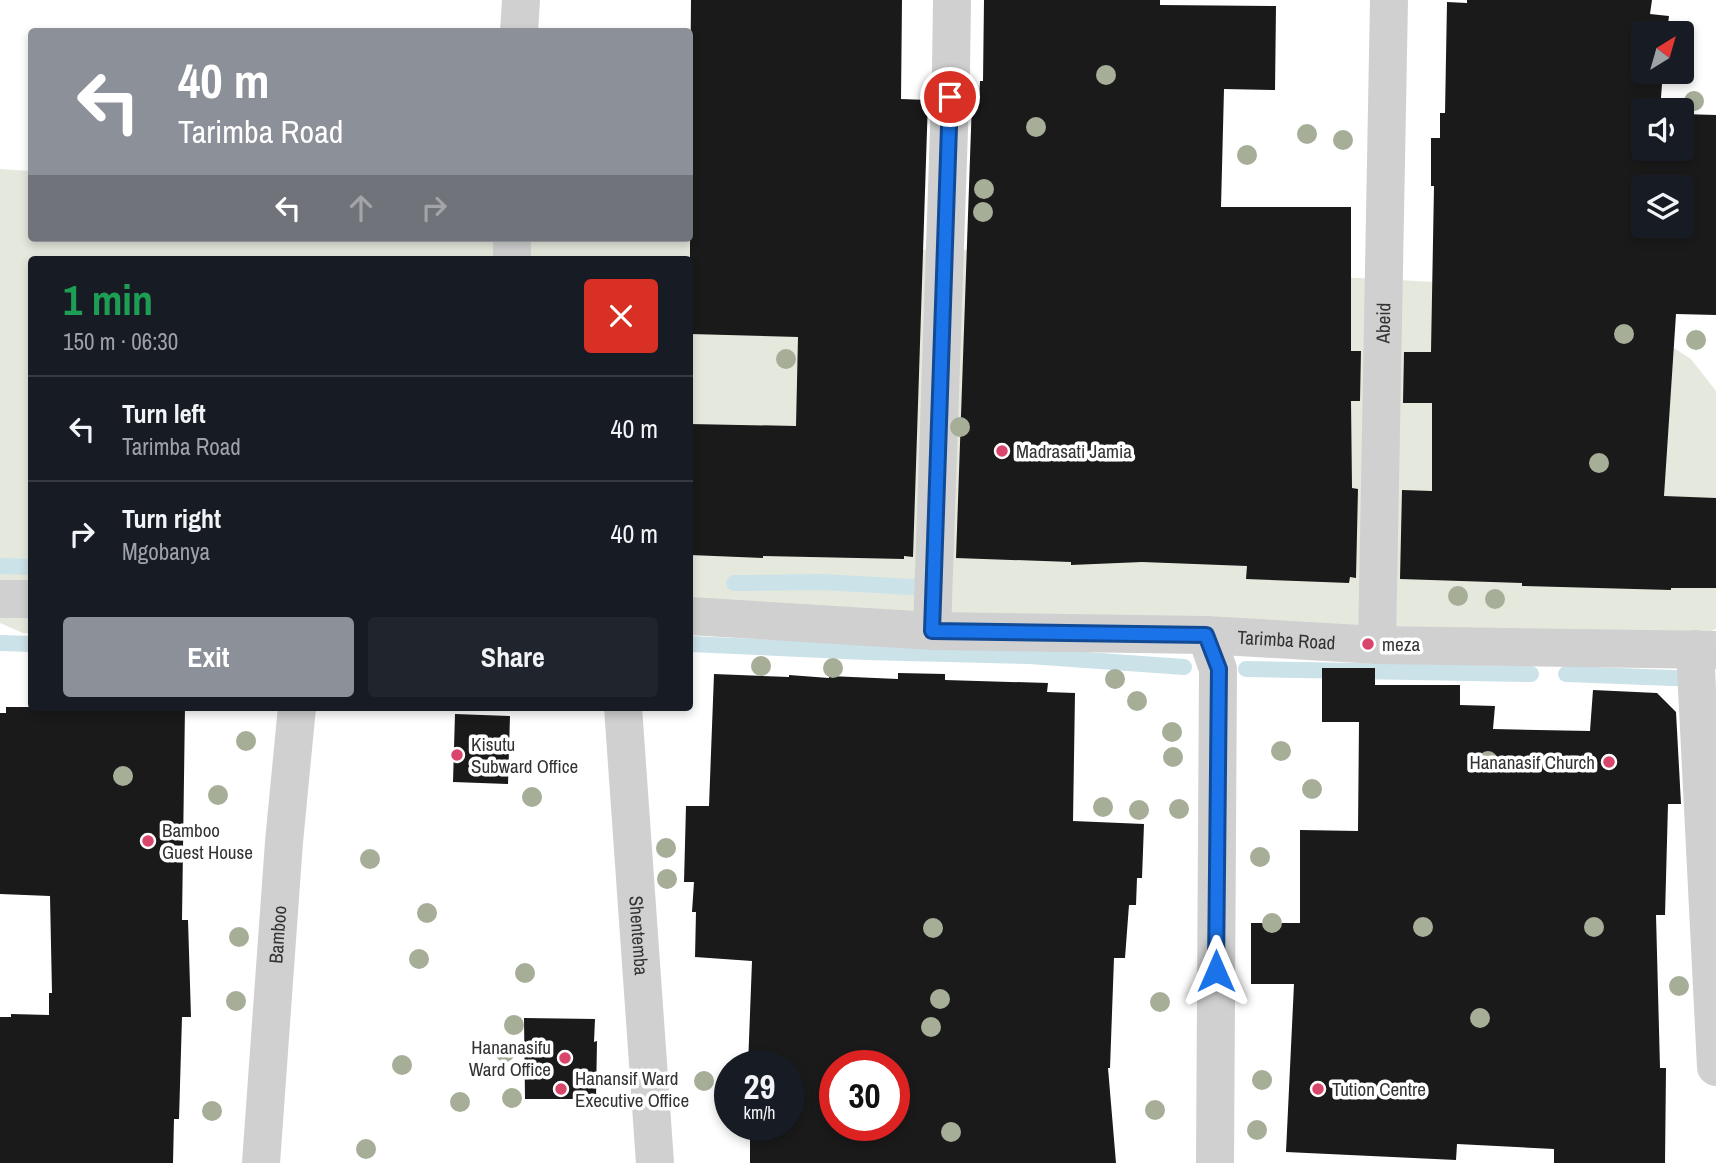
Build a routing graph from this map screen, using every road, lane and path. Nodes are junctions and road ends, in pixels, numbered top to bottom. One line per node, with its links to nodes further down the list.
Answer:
1 (521, 0): 4 (street)
2 (952, 0): 8 (street)
3 (1389, 0): 10 (street, Abeid)
4 (519, 28)
5 (0, 599): 6 (street)
6 (28, 599)
7 (693, 615): 8 (street, Tarimba Road)
8 (932, 631): 9 (street, Tarimba Road)
9 (1206, 635): 10 (street, Tarimba Road); 17 (street)
10 (1377, 645): 11 (street, Tarimba Road)
11 (1705, 650): 14 (street)
12 (297, 711): 15 (street, Bamboo)
13 (623, 711): 16 (street, Shentemba)
14 (1716, 1067)
15 (261, 1163)
16 (654, 1163)
17 (1214, 1163)

